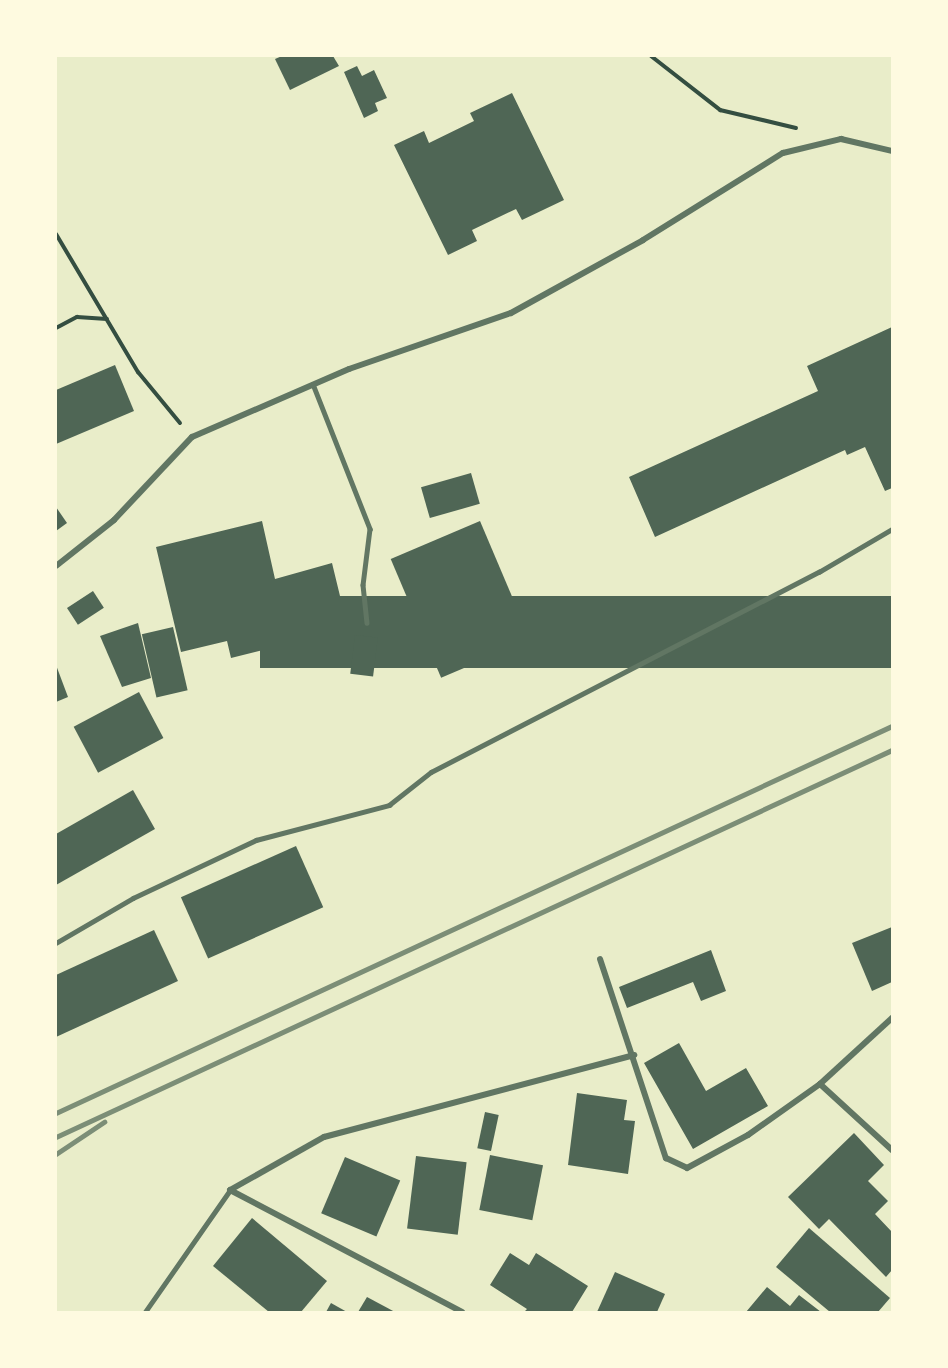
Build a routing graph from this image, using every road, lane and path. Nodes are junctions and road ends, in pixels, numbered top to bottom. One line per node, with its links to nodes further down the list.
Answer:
1 (651, 56): 2 (path)
2 (841, 139): 3 (street); 7 (street)
3 (892, 151)
4 (56, 234): 5 (path)
5 (108, 319): 6 (path); 8 (path)
6 (56, 327)
7 (314, 384): 8 (street); 11 (lane)
8 (192, 437): 10 (street)
9 (892, 530): 12 (lane)
10 (56, 566)
11 (367, 623)
12 (56, 943)
13 (600, 959): 15 (street)
14 (892, 1018): 16 (street)
15 (634, 1055): 16 (street); 18 (street)
16 (820, 1084): 17 (street)
17 (892, 1150)
18 (230, 1190): 19 (lane); 20 (street)
19 (145, 1312)
20 (462, 1312)

